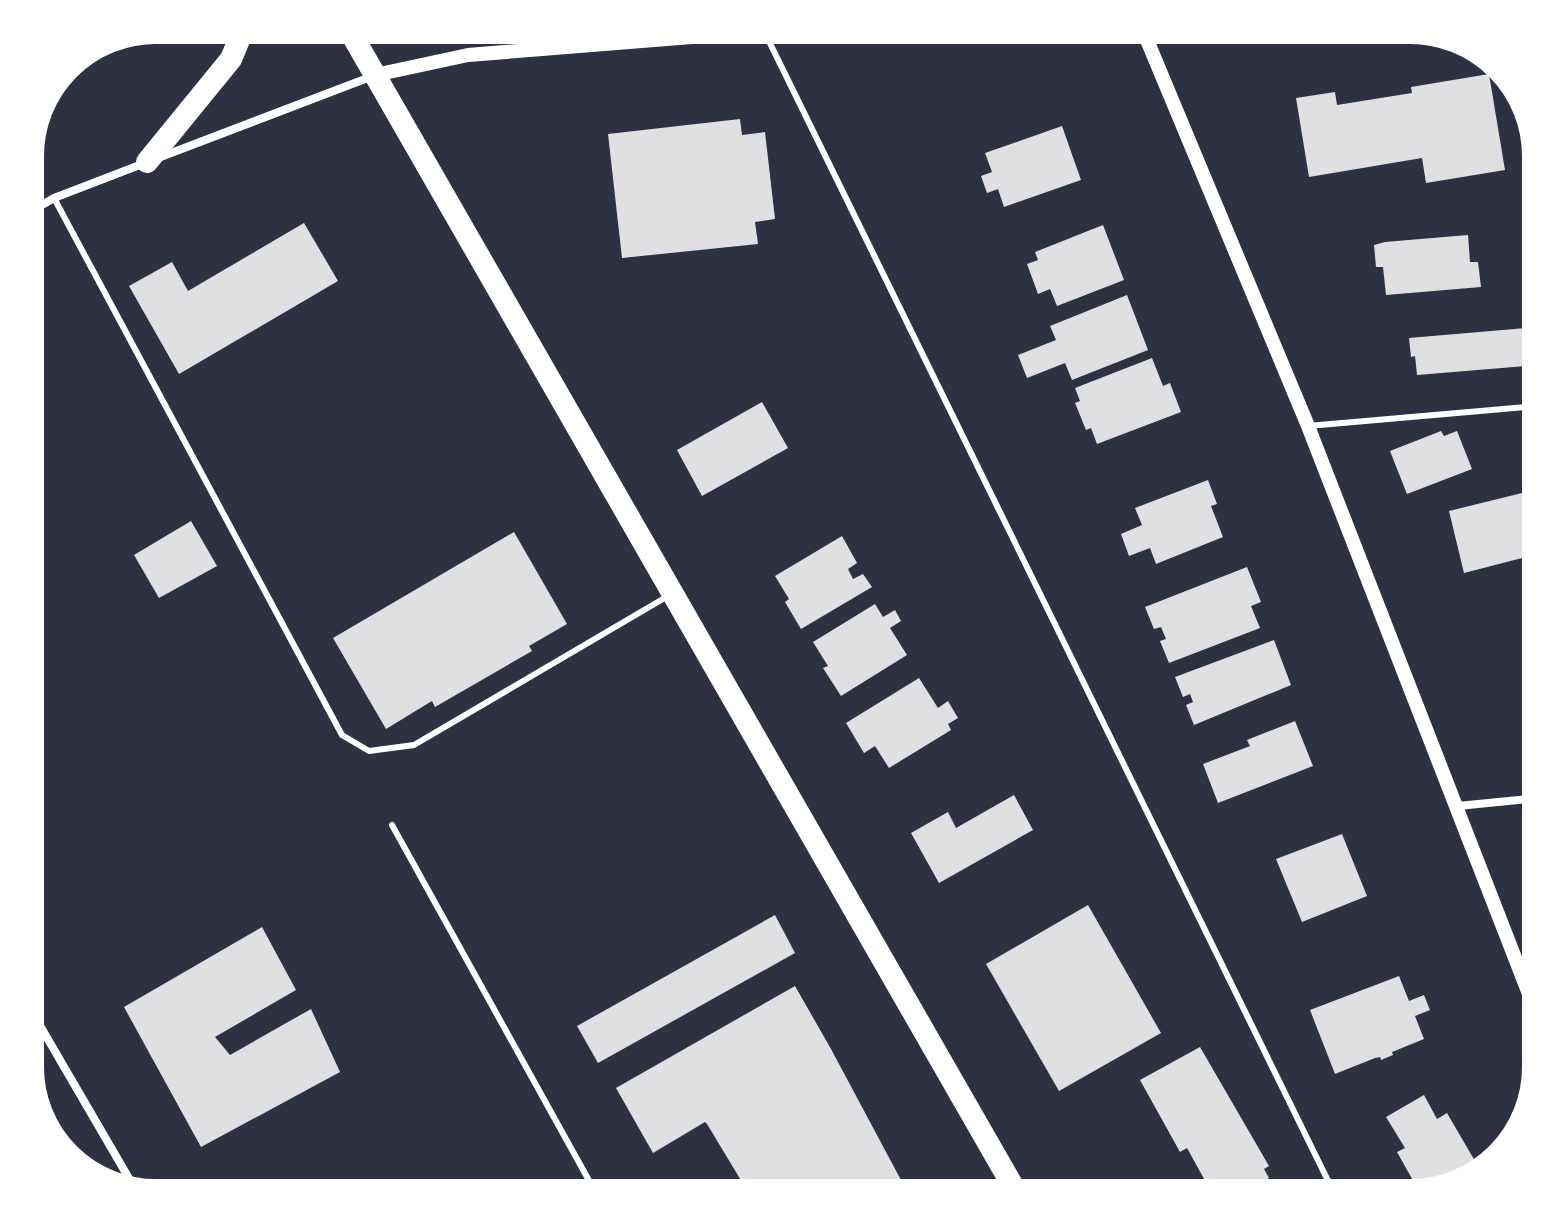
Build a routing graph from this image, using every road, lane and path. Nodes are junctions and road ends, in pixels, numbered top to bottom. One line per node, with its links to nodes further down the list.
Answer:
1 (238, 42): 7 (highway)
2 (356, 42): 6 (highway)
3 (622, 42): 6 (street)
4 (770, 42): 21 (lane)
5 (1148, 42): 11 (street)
6 (375, 75): 7 (street); 12 (highway)
7 (147, 162): 8 (street)
8 (54, 198): 9 (street); 12 (lane)
9 (42, 205)
10 (1524, 407): 11 (lane)
11 (1308, 426): 14 (street)
12 (673, 593): 20 (highway)
13 (1524, 799): 14 (street)
14 (1458, 806): 16 (street)
15 (392, 825): 19 (lane)
16 (1524, 980)
17 (42, 1029): 18 (street)
18 (128, 1178)
19 (589, 1181)
20 (1010, 1181)
21 (1328, 1181)

